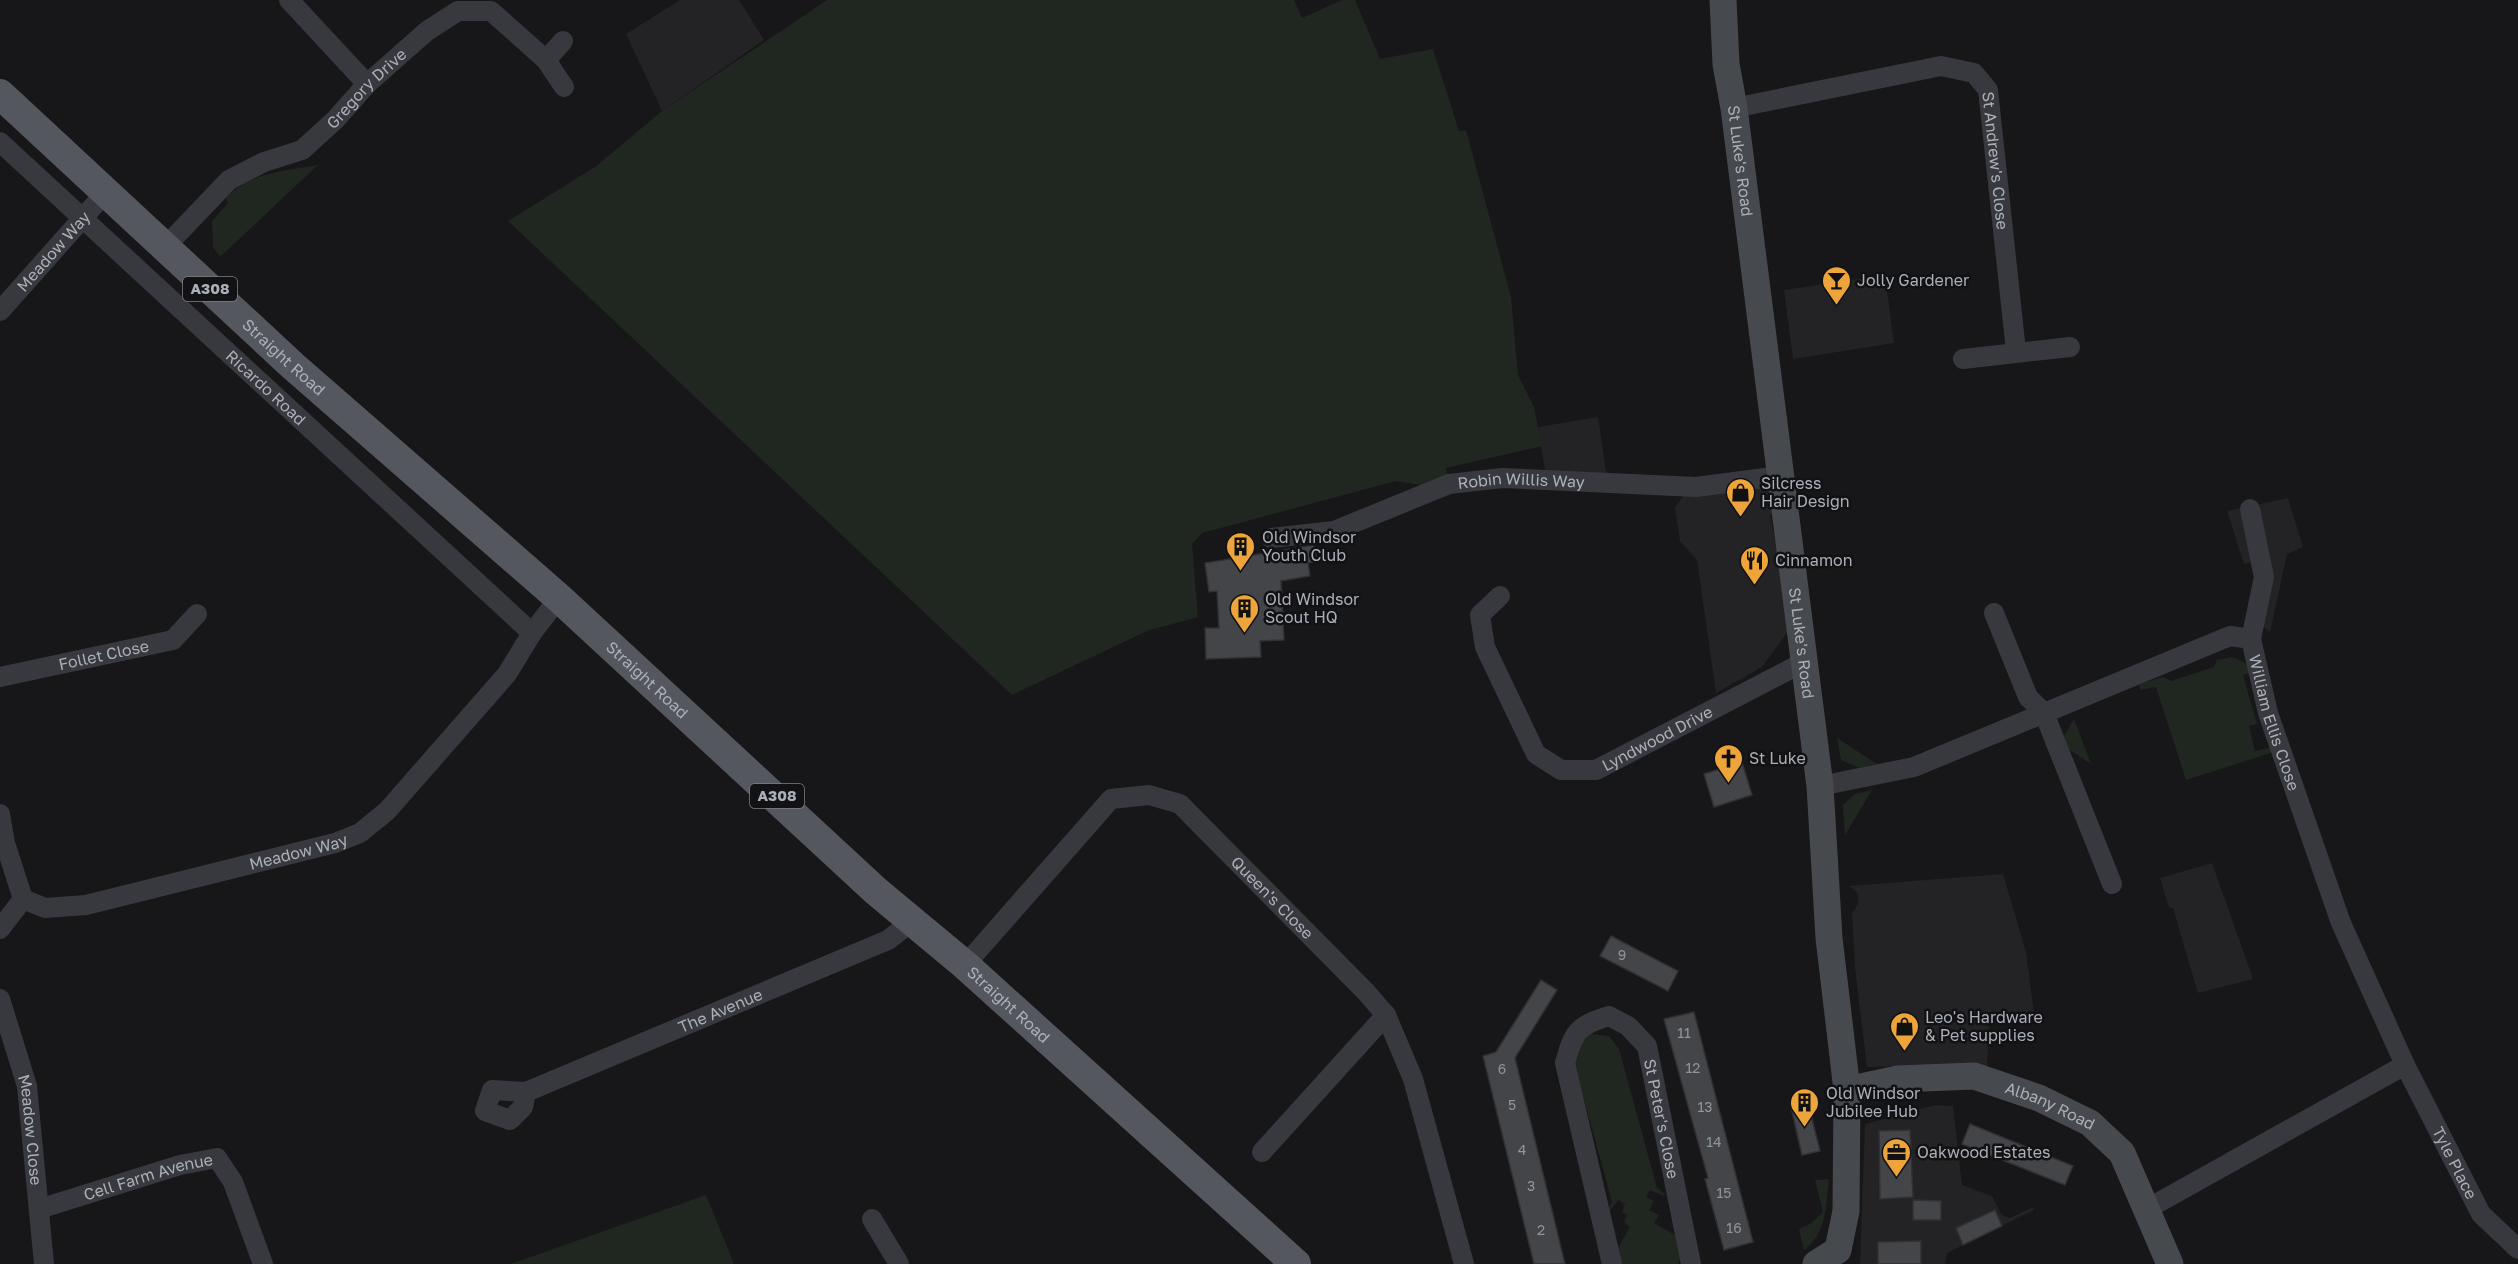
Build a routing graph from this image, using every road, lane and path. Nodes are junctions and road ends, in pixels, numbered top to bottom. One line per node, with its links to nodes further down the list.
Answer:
1 (289, 0): 5 (street)
2 (1723, 0): 8 (main road, St Luke's Road)
3 (563, 41): 4 (street)
4 (546, 60): 5 (street, Gregory Drive); 6 (street, Gregory Drive)
5 (367, 84): 12 (street, Gregory Drive)
6 (564, 87)
7 (0, 94): 10 (main road, Straight Road / A308)
8 (1734, 108): 15 (street, St Andrew's Close); 17 (main road, St Luke's Road)
9 (0, 142): 11 (street, Ricardo Road)
10 (106, 192): 11 (street, Meadow Way); 12 (main road, Straight Road / A308)
11 (83, 216): 13 (street, Meadow Way); 24 (street, Ricardo Road)
12 (165, 247): 21 (main road, Straight Road / A308)
13 (0, 311)
14 (2070, 347): 15 (street)
15 (2016, 351): 16 (street)
16 (1964, 359)
17 (1780, 476): 19 (street, Robin Willis Way); 26 (main road, St Luke's Road)
18 (2250, 510): 25 (street)
19 (1271, 538)
20 (1500, 596): 26 (street, Lyndwood Drive)
21 (559, 598): 24 (street, Meadow Way); 33 (main road, Straight Road / A308)
22 (1994, 613): 28 (street)
23 (197, 614): 27 (street, Follet Close)
24 (532, 633): 32 (street, Meadow Way)
25 (2251, 639): 28 (street, William Ellis Close); 38 (street, William Ellis Close)
26 (1806, 661): 29 (main road, St Luke's Road)
27 (0, 676)
28 (2044, 713): 29 (street, William Ellis Close); 31 (street)
29 (1820, 786): 39 (main road, St Luke's Road)
30 (0, 814): 32 (street)
31 (2112, 884)
32 (23, 899): 34 (street)
33 (911, 922): 35 (main road, Straight Road / A308); 40 (street, The Avenue)
34 (0, 929)
35 (965, 965): 37 (street, Queen's Close); 50 (main road, Straight Road / A308)
36 (0, 999): 42 (street, Meadow Close)
37 (1386, 1015): 41 (street); 51 (street, Queen's Close)
38 (2405, 1065): 43 (street); 45 (street, Tyle Place)
39 (1847, 1090): 43 (main road, Albany Road); 46 (main road, St Luke's Road)
40 (526, 1092)
41 (1262, 1152)
42 (39, 1209): 47 (street, Meadow Close); 48 (street, Cell Farm Avenue)
43 (2147, 1209): 54 (main road, Albany Road)
44 (873, 1219): 49 (street)
45 (2518, 1249)
46 (1827, 1257)
47 (44, 1264)
48 (263, 1264)
49 (899, 1264)
50 (1296, 1264)
51 (1464, 1264)
52 (1612, 1264): 53 (street, St Peter's Close)
53 (1691, 1264)
54 (2170, 1264)

